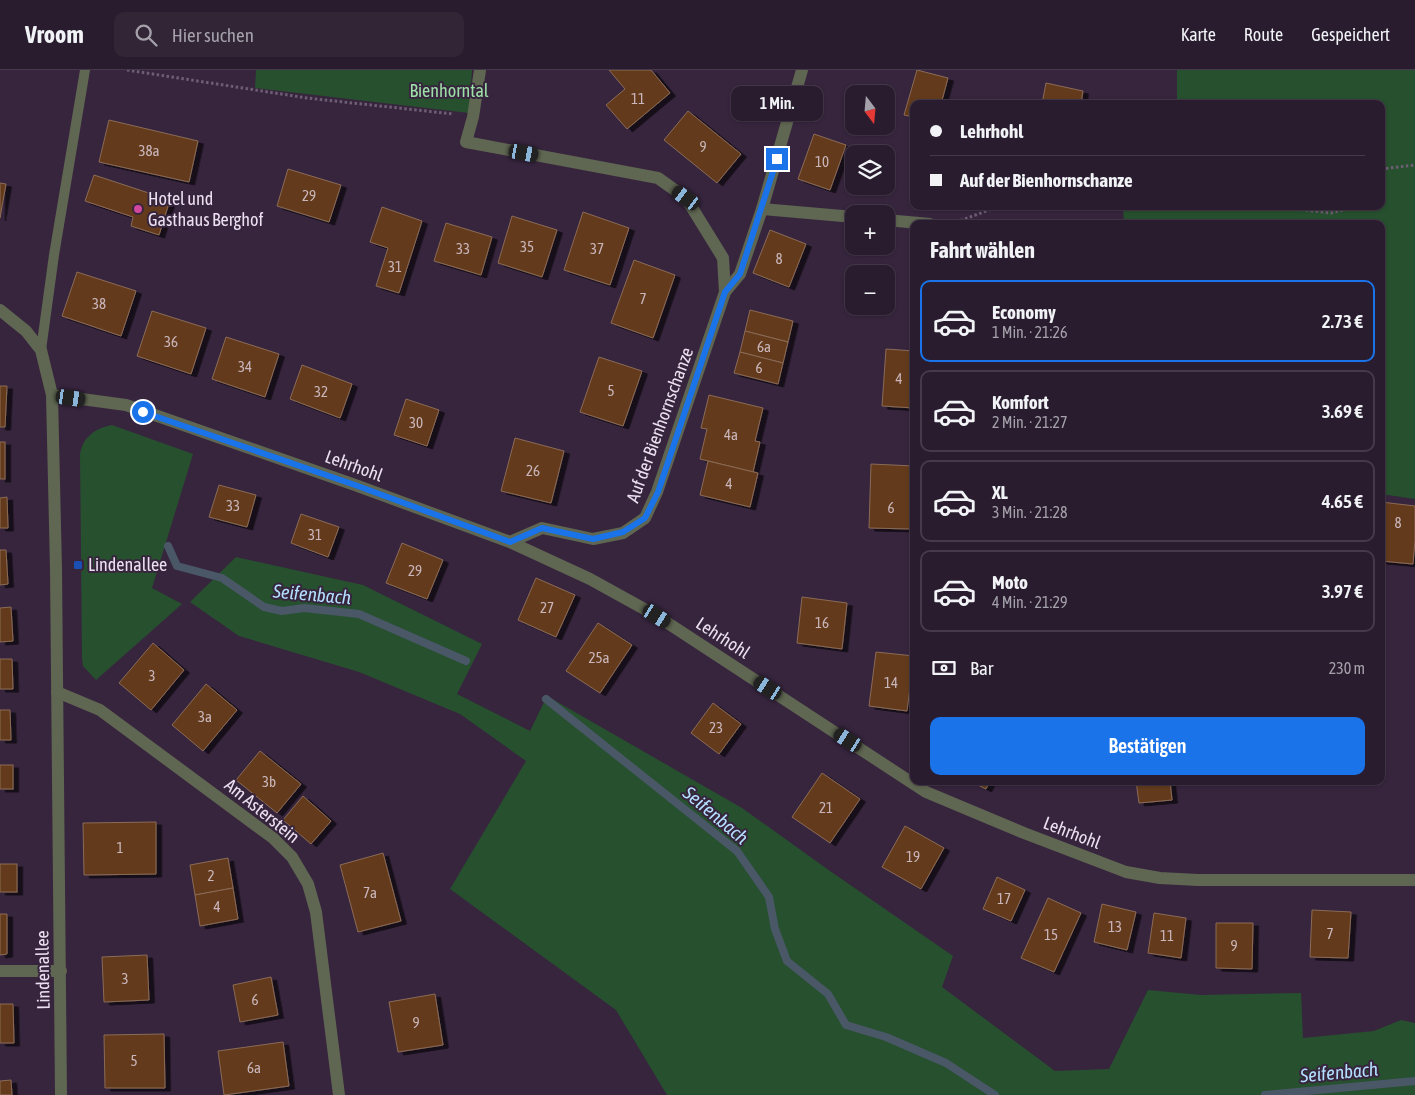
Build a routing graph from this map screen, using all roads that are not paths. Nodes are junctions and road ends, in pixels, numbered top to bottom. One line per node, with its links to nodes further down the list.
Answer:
1 (85, 70): 10 (lane)
2 (480, 70): 8 (street, Auf der Bienhornschanze)
3 (802, 70): 4 (street, Auf der Bienhornschanze)
4 (762, 210): 5 (street); 8 (street, Auf der Bienhornschanze)
5 (845, 216)
6 (895, 221): 7 (street)
7 (910, 222)
8 (725, 292): 12 (street, Auf der Bienhornschanze)
9 (0, 310): 10 (street)
10 (41, 350): 11 (street)
11 (52, 395): 12 (street, Lehrhohl); 13 (street, Lindenallee)
12 (510, 542): 14 (street, Lehrhohl)
13 (57, 692): 18 (street, Lindenallee); 20 (street, Am Asterstein)
14 (910, 782)
15 (915, 785): 16 (street, Lehrhohl)
16 (1415, 880)
17 (0, 971): 18 (street)
18 (61, 971): 19 (street, Lindenallee)
19 (61, 1095)
20 (339, 1095)

